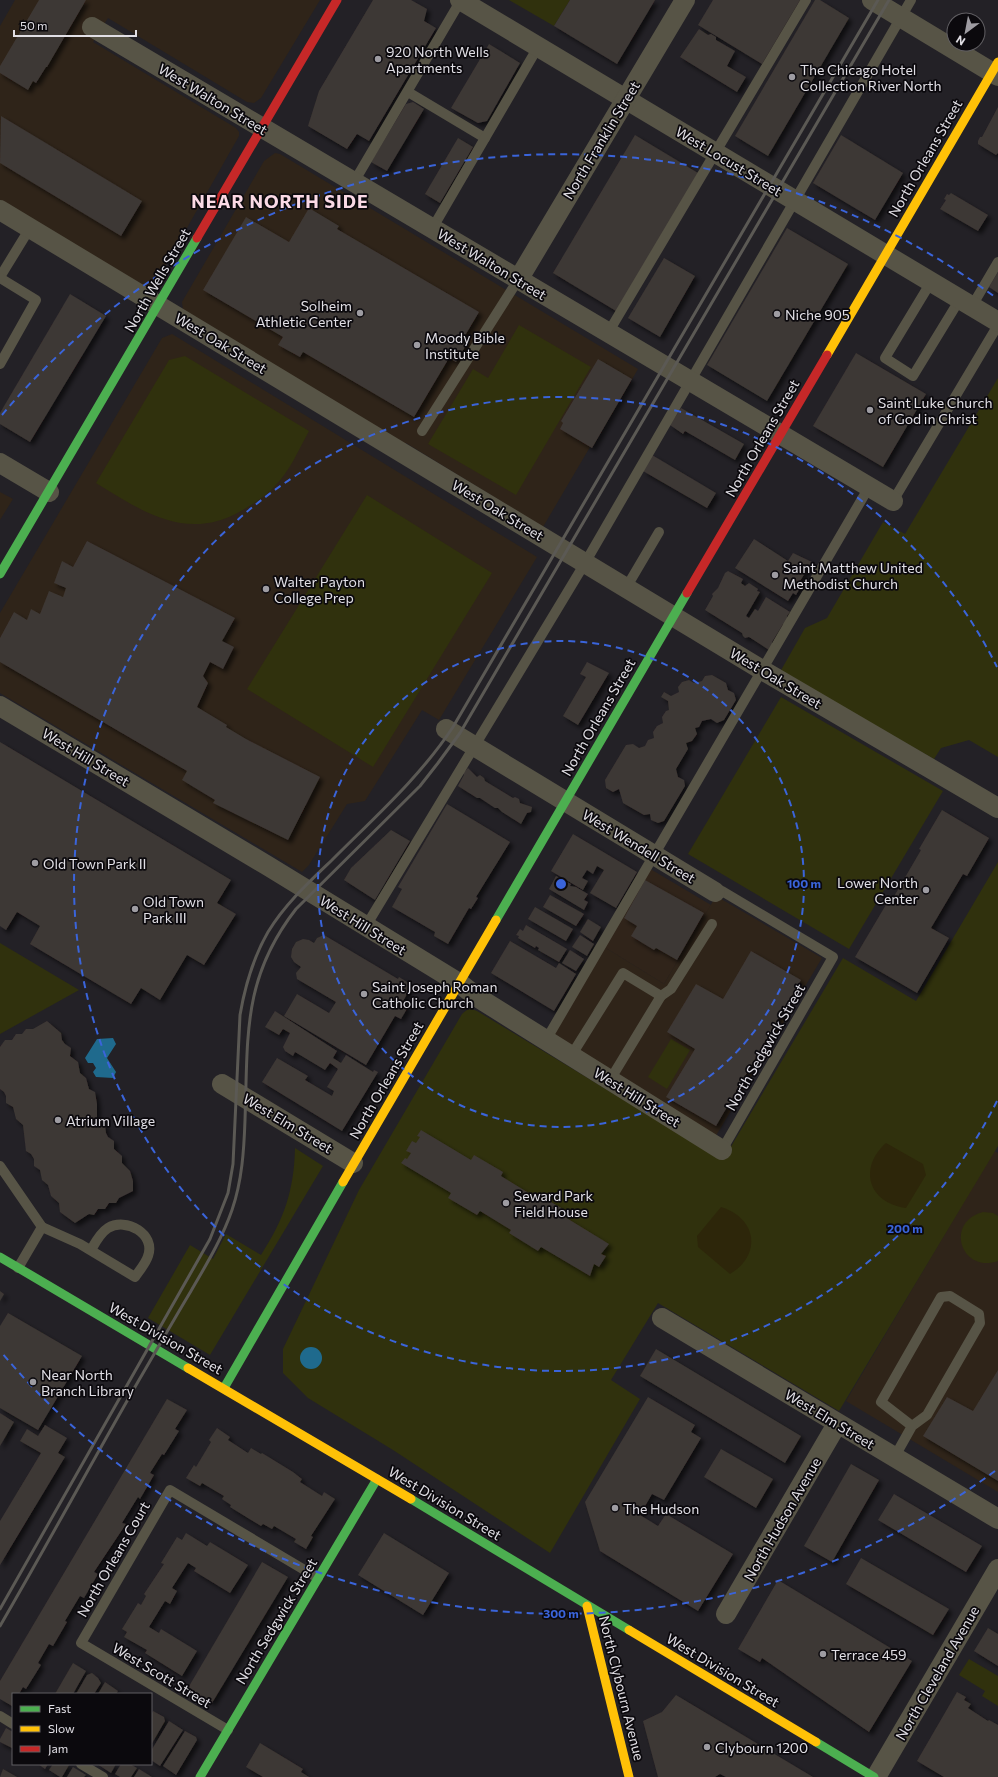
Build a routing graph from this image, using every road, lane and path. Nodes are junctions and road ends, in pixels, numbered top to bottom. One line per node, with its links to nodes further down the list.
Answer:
1 (337, 0): 13 (street, North Wells Street)
2 (460, 0): 9 (street, West Locust Street); 11 (lane)
3 (806, 0): 15 (lane)
4 (872, 0): 7 (street)
5 (911, 0): 7 (lane)
6 (680, 2): 12 (street, North Franklin Street)
7 (901, 17): 10 (street); 17 (lane)
8 (92, 27): 13 (street, West Walton Street)
9 (538, 47): 12 (street, West Locust Street); 14 (lane)
10 (996, 70): 21 (street, North Orleans Street)
11 (408, 92): 14 (lane); 16 (lane)
12 (626, 99): 15 (street, West Locust Street); 24 (street, North Franklin Street)
13 (262, 128): 16 (street, West Walton Street); 27 (street, North Wells Street)
14 (485, 138): 20 (lane)
15 (715, 152): 17 (street, West Locust Street); 30 (lane)
16 (354, 182): 20 (street, West Walton Street)
17 (795, 200): 21 (street, West Locust Street); 32 (lane)
18 (0, 210): 19 (street, West Oak Street)
19 (30, 228): 23 (lane); 27 (street, West Oak Street)
20 (432, 228): 24 (street, West Walton Street)
21 (885, 254): 25 (street, West Locust Street); 34 (street, North Orleans Street)
22 (998, 262): 26 (lane)
23 (0, 278): 31 (lane)
24 (518, 280): 30 (street, West Walton Street); 33 (lane)
25 (931, 282): 26 (street, West Locust Street); 26 (lane)
26 (966, 302): 28 (street, West Locust Street)
27 (158, 305): 37 (street, North Wells Street); 40 (street, West Oak Street)
28 (998, 322)
29 (998, 325): 38 (lane)
30 (608, 333): 32 (street, West Walton Street)
31 (0, 364)
32 (690, 381): 34 (street, West Walton Street); 40 (lane)
33 (422, 431)
34 (780, 434): 36 (street, West Walton Street); 43 (street, North Orleans Street)
35 (0, 463): 37 (street)
36 (869, 487): 38 (street, West Walton Street); 44 (lane)
37 (49, 492): 41 (street, North Wells Street)
38 (893, 501)
39 (659, 532): 42 (lane)
40 (585, 563): 42 (street, West Oak Street); 47 (lane)
41 (0, 574)
42 (626, 588): 43 (street, West Oak Street)
43 (673, 616): 44 (street, West Oak Street); 48 (street, North Orleans Street)
44 (762, 670): 49 (street, West Oak Street); 50 (lane)
45 (0, 706): 53 (street, West Hill Street)
46 (446, 729): 47 (street, West Wendell Street)
47 (475, 746): 48 (street, West Wendell Street); 53 (lane)
48 (565, 802): 50 (street, West Wendell Street); 55 (street, North Orleans Street)
49 (998, 808)
50 (653, 856): 51 (street, West Wendell Street); 57 (lane)
51 (715, 892): 54 (lane, West Wendell Street)
52 (712, 924): 56 (lane)
53 (366, 926): 55 (street, West Hill Street)
54 (833, 957): 61 (lane, North Sedgwick Street)
55 (459, 983): 57 (street, West Hill Street); 62 (street, North Orleans Street)
56 (661, 996): 58 (lane); 59 (lane)
57 (546, 1040): 58 (street, West Hill Street)
58 (571, 1056): 59 (street, West Hill Street)
59 (610, 1080): 61 (street, West Hill Street)
60 (222, 1084): 62 (street, West Elm Street)
61 (722, 1150)
62 (353, 1163): 69 (street, North Orleans Street)
63 (0, 1166): 64 (lane)
64 (42, 1227): 65 (lane); 67 (lane)
65 (91, 1250): 65 (lane)
66 (0, 1257): 67 (street, West Division Street)
67 (18, 1268): 69 (street, West Division Street)
68 (662, 1318): 70 (street, West Elm Street)
69 (224, 1388): 73 (street, West Division Street)
70 (838, 1424): 72 (street, West Elm Street); 78 (street, North Hudson Avenue)
71 (912, 1426): 71 (lane); 72 (lane)
72 (894, 1458): 74 (street, West Elm Street)
73 (377, 1479): 76 (street, North Sedgwick Street); 77 (street, West Division Street)
74 (998, 1519)
75 (998, 1569): 84 (street, North Cleveland Avenue)
76 (318, 1578): 79 (lane, North Orleans Court); 82 (street, North Sedgwick Street)
77 (587, 1606): 84 (street, West Division Street); 87 (street, North Clybourn Avenue)
78 (726, 1614)
79 (81, 1643): 82 (lane, West Scott Street)
80 (0, 1716): 81 (lane)
81 (12, 1723)
82 (228, 1730): 86 (street, North Sedgwick Street)
83 (83, 1765): 85 (lane)
84 (866, 1775)
85 (103, 1777)
86 (200, 1777)
87 (629, 1777)

